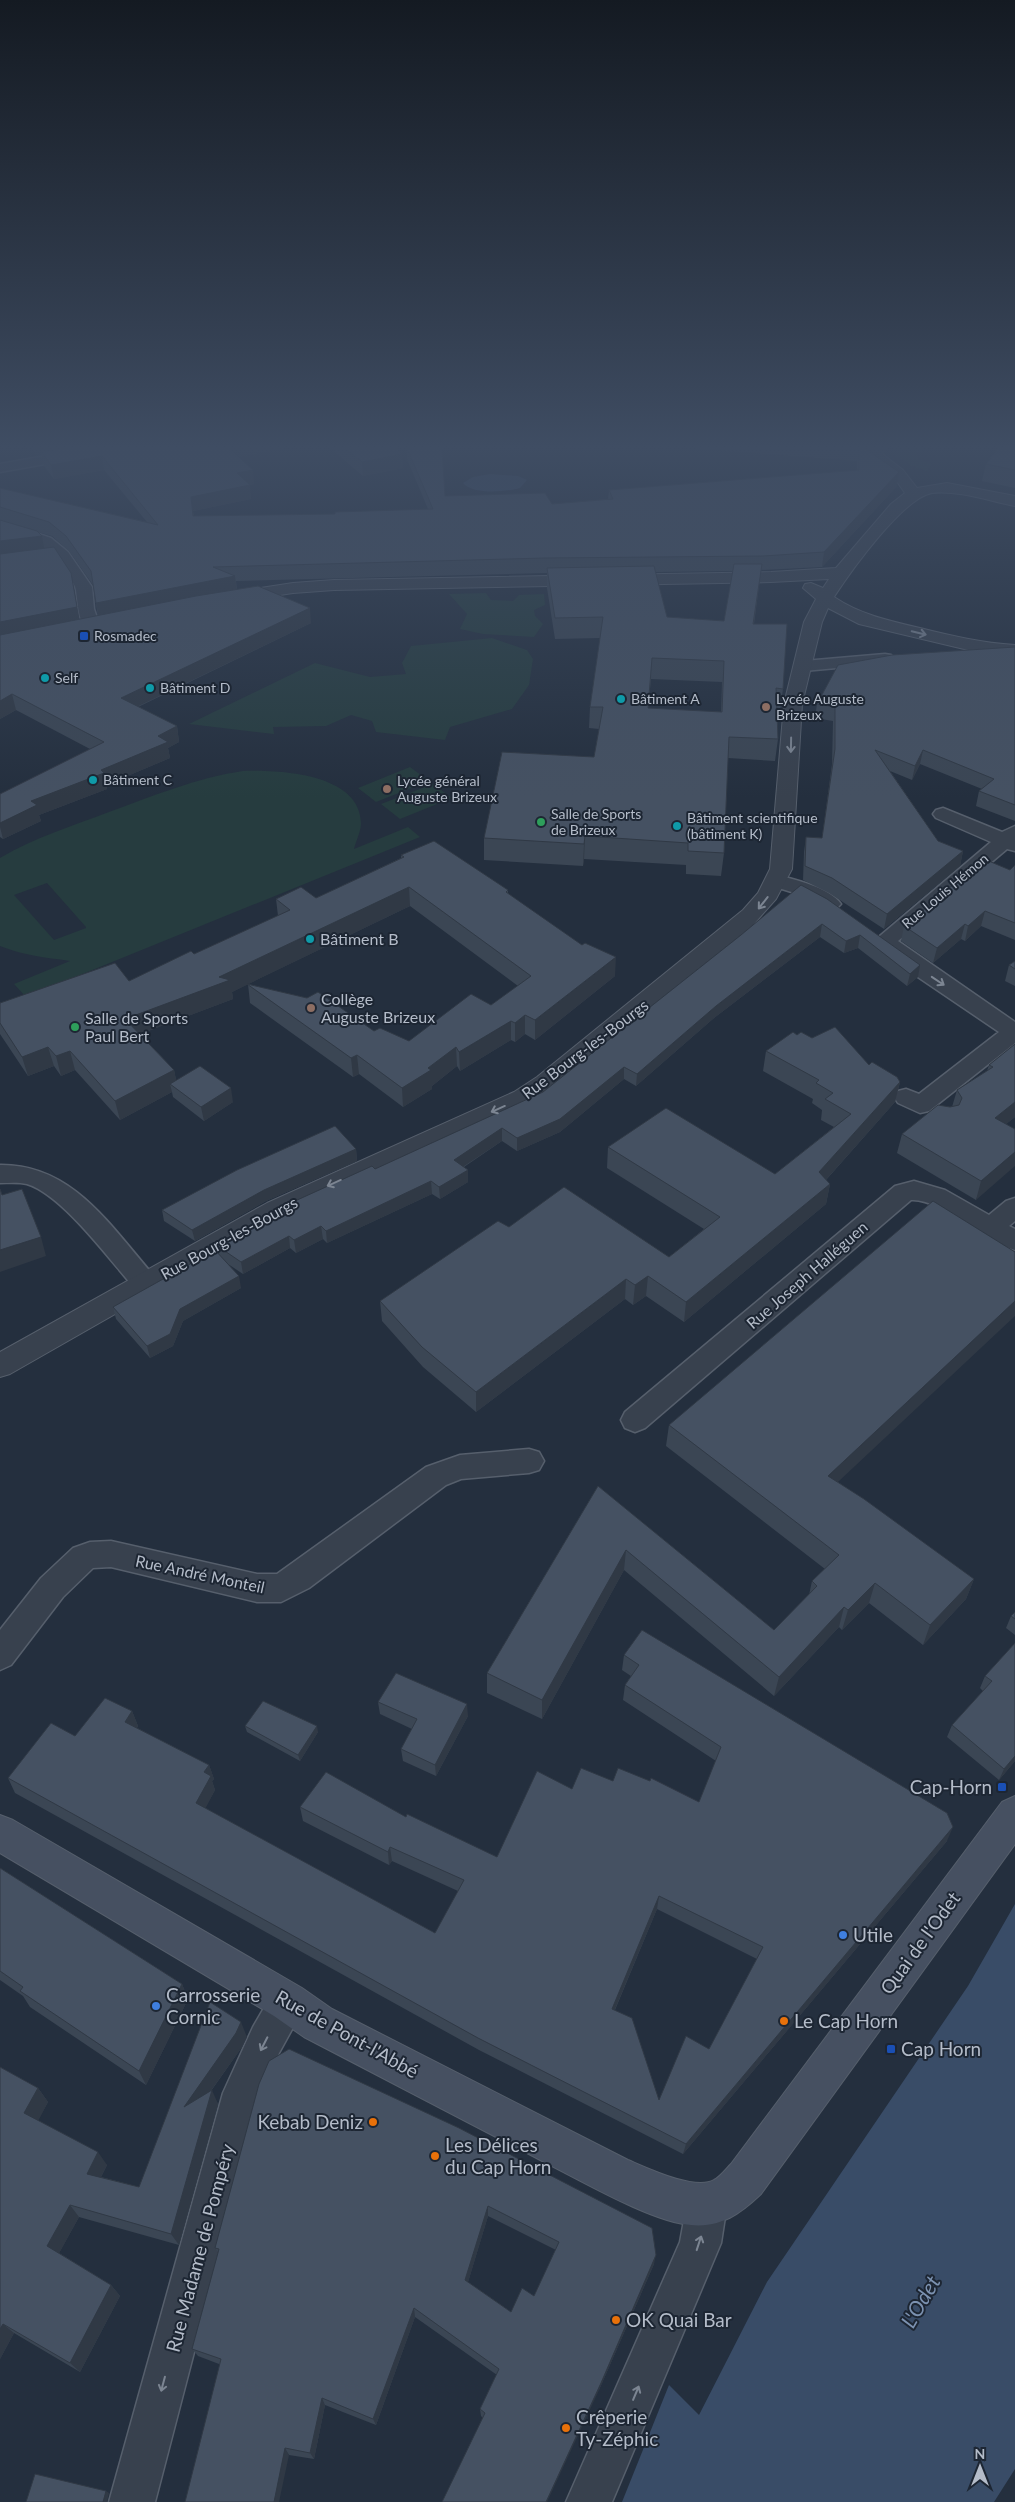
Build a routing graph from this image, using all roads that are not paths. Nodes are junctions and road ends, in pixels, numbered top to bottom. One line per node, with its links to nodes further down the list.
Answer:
1 (69, 565): 8 (street)
2 (848, 565): 3 (street, Rue Bourg-les-Bourgs)
3 (841, 573): 4 (street); 5 (street, Rue Bourg-les-Bourgs)
4 (771, 577): 5 (street); 6 (street)
5 (826, 598): 10 (street, one-way to 10); 14 (street, Rue Bourg-les-Bourgs)
6 (219, 600)
7 (111, 622): 8 (street)
8 (92, 627): 9 (street)
9 (74, 631)
10 (995, 650): 11 (street); 12 (street)
11 (1015, 650)
12 (933, 655)
13 (904, 658): 14 (street)
14 (804, 666): 17 (street, Rue Bourg-les-Bourgs, one-way to 17)
15 (943, 814): 16 (street, Rue Louis Hémon)
16 (1012, 839): 19 (street, Rue Louis Hémon, one-way to 19)
17 (776, 881): 18 (street); 25 (street, Rue Bourg-les-Bourgs, one-way to 25)
18 (848, 916)
19 (1015, 1032): 20 (street)
20 (943, 1118)
21 (0, 1174): 25 (street)
22 (1015, 1208): 23 (street)
23 (991, 1228): 24 (street, Rue Joseph Halléguen); 27 (street, Rue Joseph Halléguen)
24 (1015, 1241)
25 (146, 1284): 26 (street, Rue Bourg-les-Bourgs)
26 (0, 1366)
27 (635, 1420)
28 (529, 1461): 29 (street, Rue André Monteil)
29 (0, 1655)
30 (1015, 1814): 33 (main road, Quai de l'Odet)
31 (0, 1834): 32 (main road, Rue de Pont-l'Abbé)
32 (288, 2002): 33 (main road, Rue de Pont-l'Abbé); 34 (street, Rue Madame de Pompéry, one-way to 34)
33 (707, 2204): 35 (street, one-way to 33)
34 (132, 2502)
35 (589, 2502)

